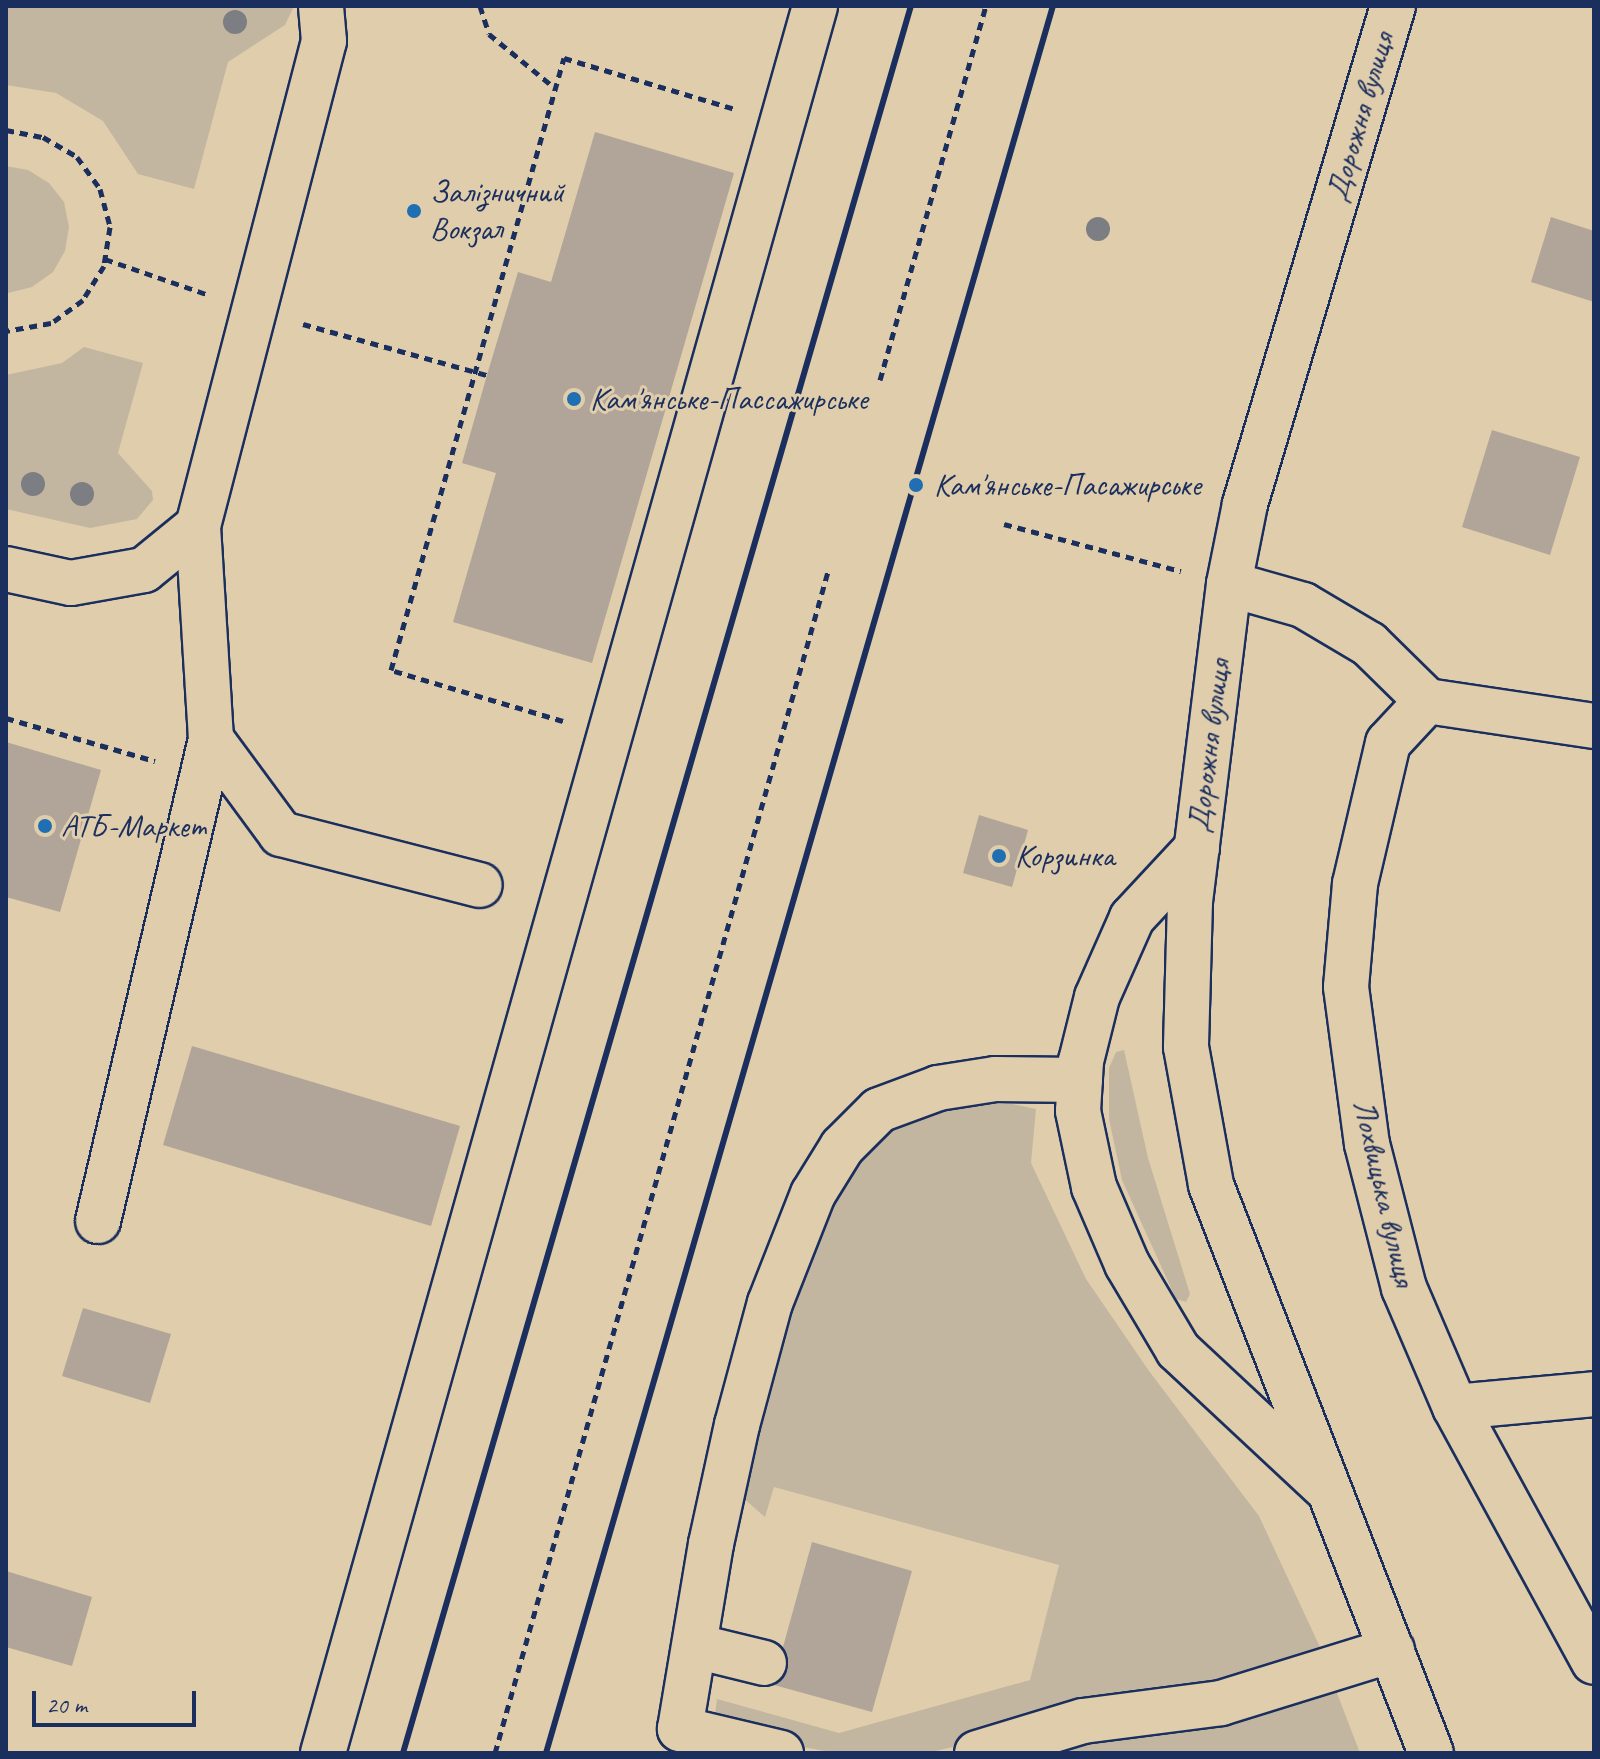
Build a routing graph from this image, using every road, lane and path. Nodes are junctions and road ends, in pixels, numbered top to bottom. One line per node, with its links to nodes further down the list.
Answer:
1 (321, 6): 12 (main road)
2 (480, 6): 6 (path)
3 (815, 6): 32 (main road)
4 (986, 6): 10 (path)
5 (1393, 6): 15 (main road, Дорожня вулиця)
6 (555, 89): 7 (path); 18 (path)
7 (739, 111)
8 (6, 130): 9 (path)
9 (6, 331)
10 (880, 380)
11 (1004, 524): 15 (path)
12 (198, 526): 14 (main road); 20 (main road)
13 (829, 568): 33 (path)
14 (6, 569)
15 (1229, 584): 16 (main road); 21 (main road, Дорожня вулиця)
16 (1427, 701): 19 (main road); 26 (main road, Лохвицька вулиця)
17 (6, 718): 20 (path)
18 (568, 723)
19 (1594, 726)
20 (206, 757): 22 (main road); 24 (main road)
21 (1197, 848): 23 (main road); 27 (main road, Дорожня вулиця)
22 (480, 885)
23 (1080, 1080): 27 (main road); 28 (main road)
24 (98, 1221)
25 (1594, 1394): 26 (main road)
26 (1455, 1407): 30 (main road, Лохвицька вулиця)
27 (1324, 1486): 29 (main road, Дорожня вулиця)
28 (695, 1646): 31 (main road); 34 (main road)
29 (1392, 1650): 35 (main road); 36 (main road, Дорожня вулиця)
30 (1594, 1662)
31 (764, 1663)
32 (323, 1753)
33 (495, 1753)
34 (781, 1753)
35 (977, 1753)
36 (1431, 1753)

